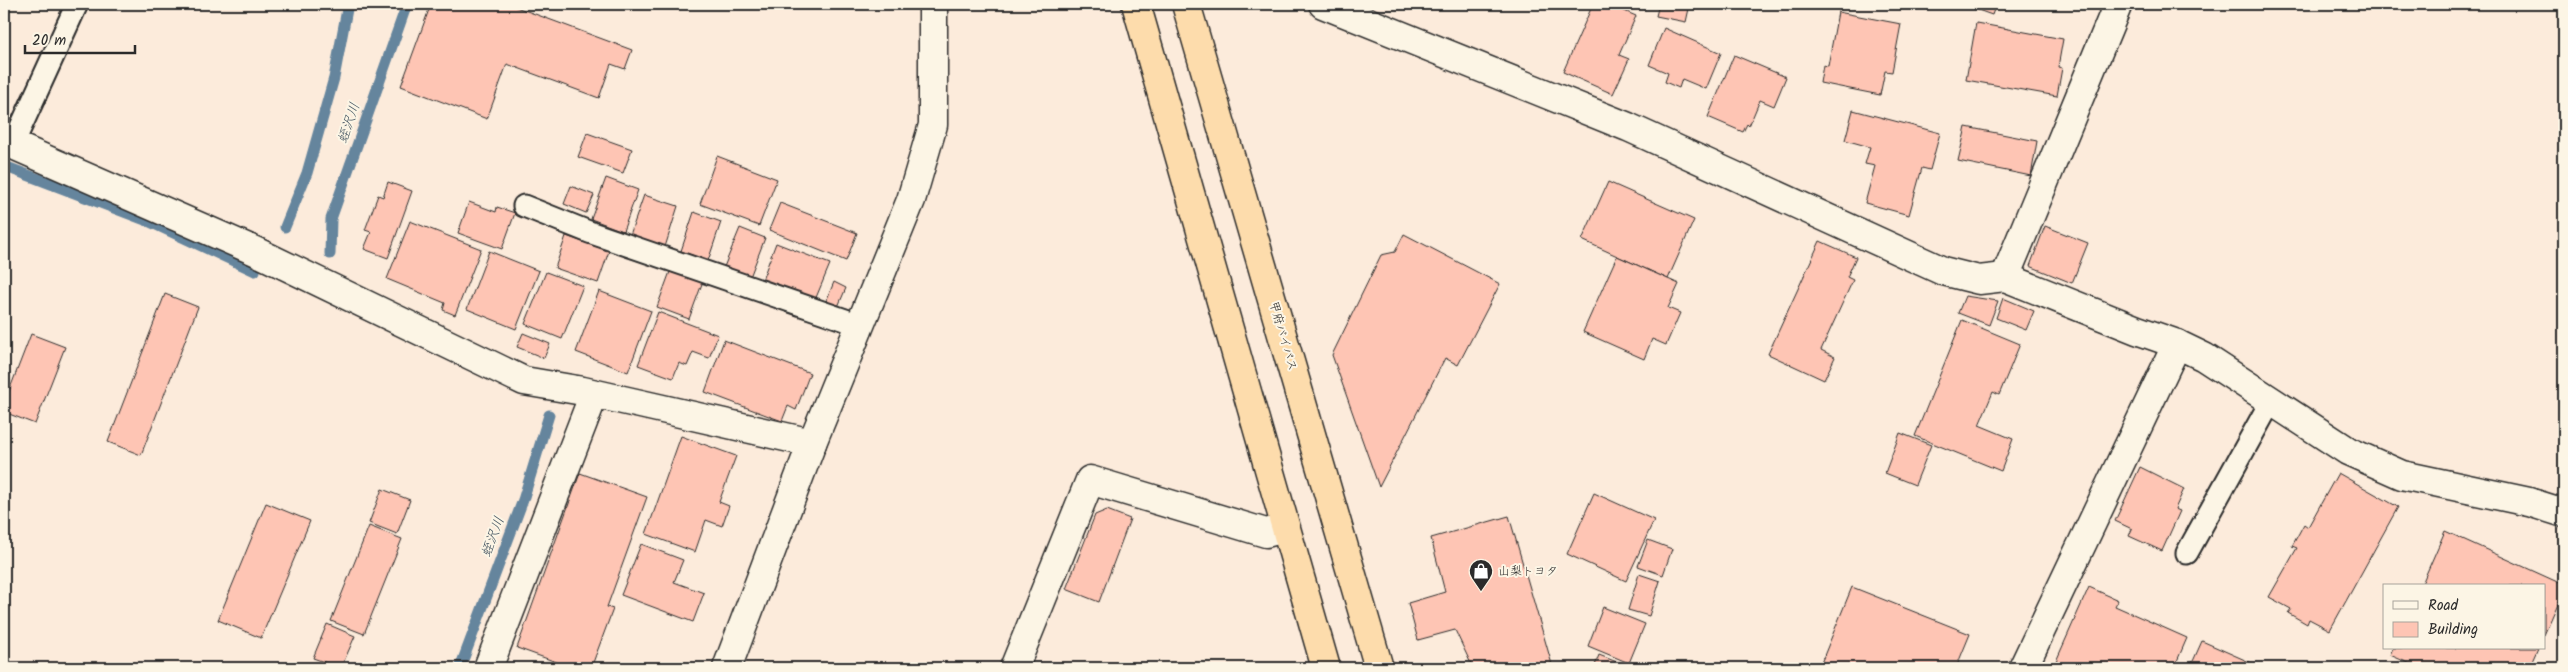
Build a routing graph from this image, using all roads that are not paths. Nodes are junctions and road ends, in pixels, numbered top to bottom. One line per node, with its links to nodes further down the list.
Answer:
1 (77, 4): 7 (lane)
2 (933, 4): 10 (street)
3 (1136, 4): 16 (highway)
4 (1186, 4): 22 (highway, 甲府バイパス)
5 (1323, 4): 9 (street)
6 (2118, 4): 9 (street)
7 (9, 142): 12 (street)
8 (524, 206): 10 (lane)
9 (2005, 277): 11 (street)
10 (860, 325): 14 (street)
11 (2177, 344): 13 (street); 23 (street)
12 (594, 394): 14 (street); 18 (street)
13 (2271, 401): 15 (street); 17 (lane)
14 (812, 443): 19 (street)
15 (2564, 513)
16 (1285, 528): 20 (street); 21 (highway)
17 (2187, 553)
18 (488, 668)
19 (726, 668)
20 (1014, 668)
21 (1326, 668)
22 (1379, 668)
23 (2023, 668)

